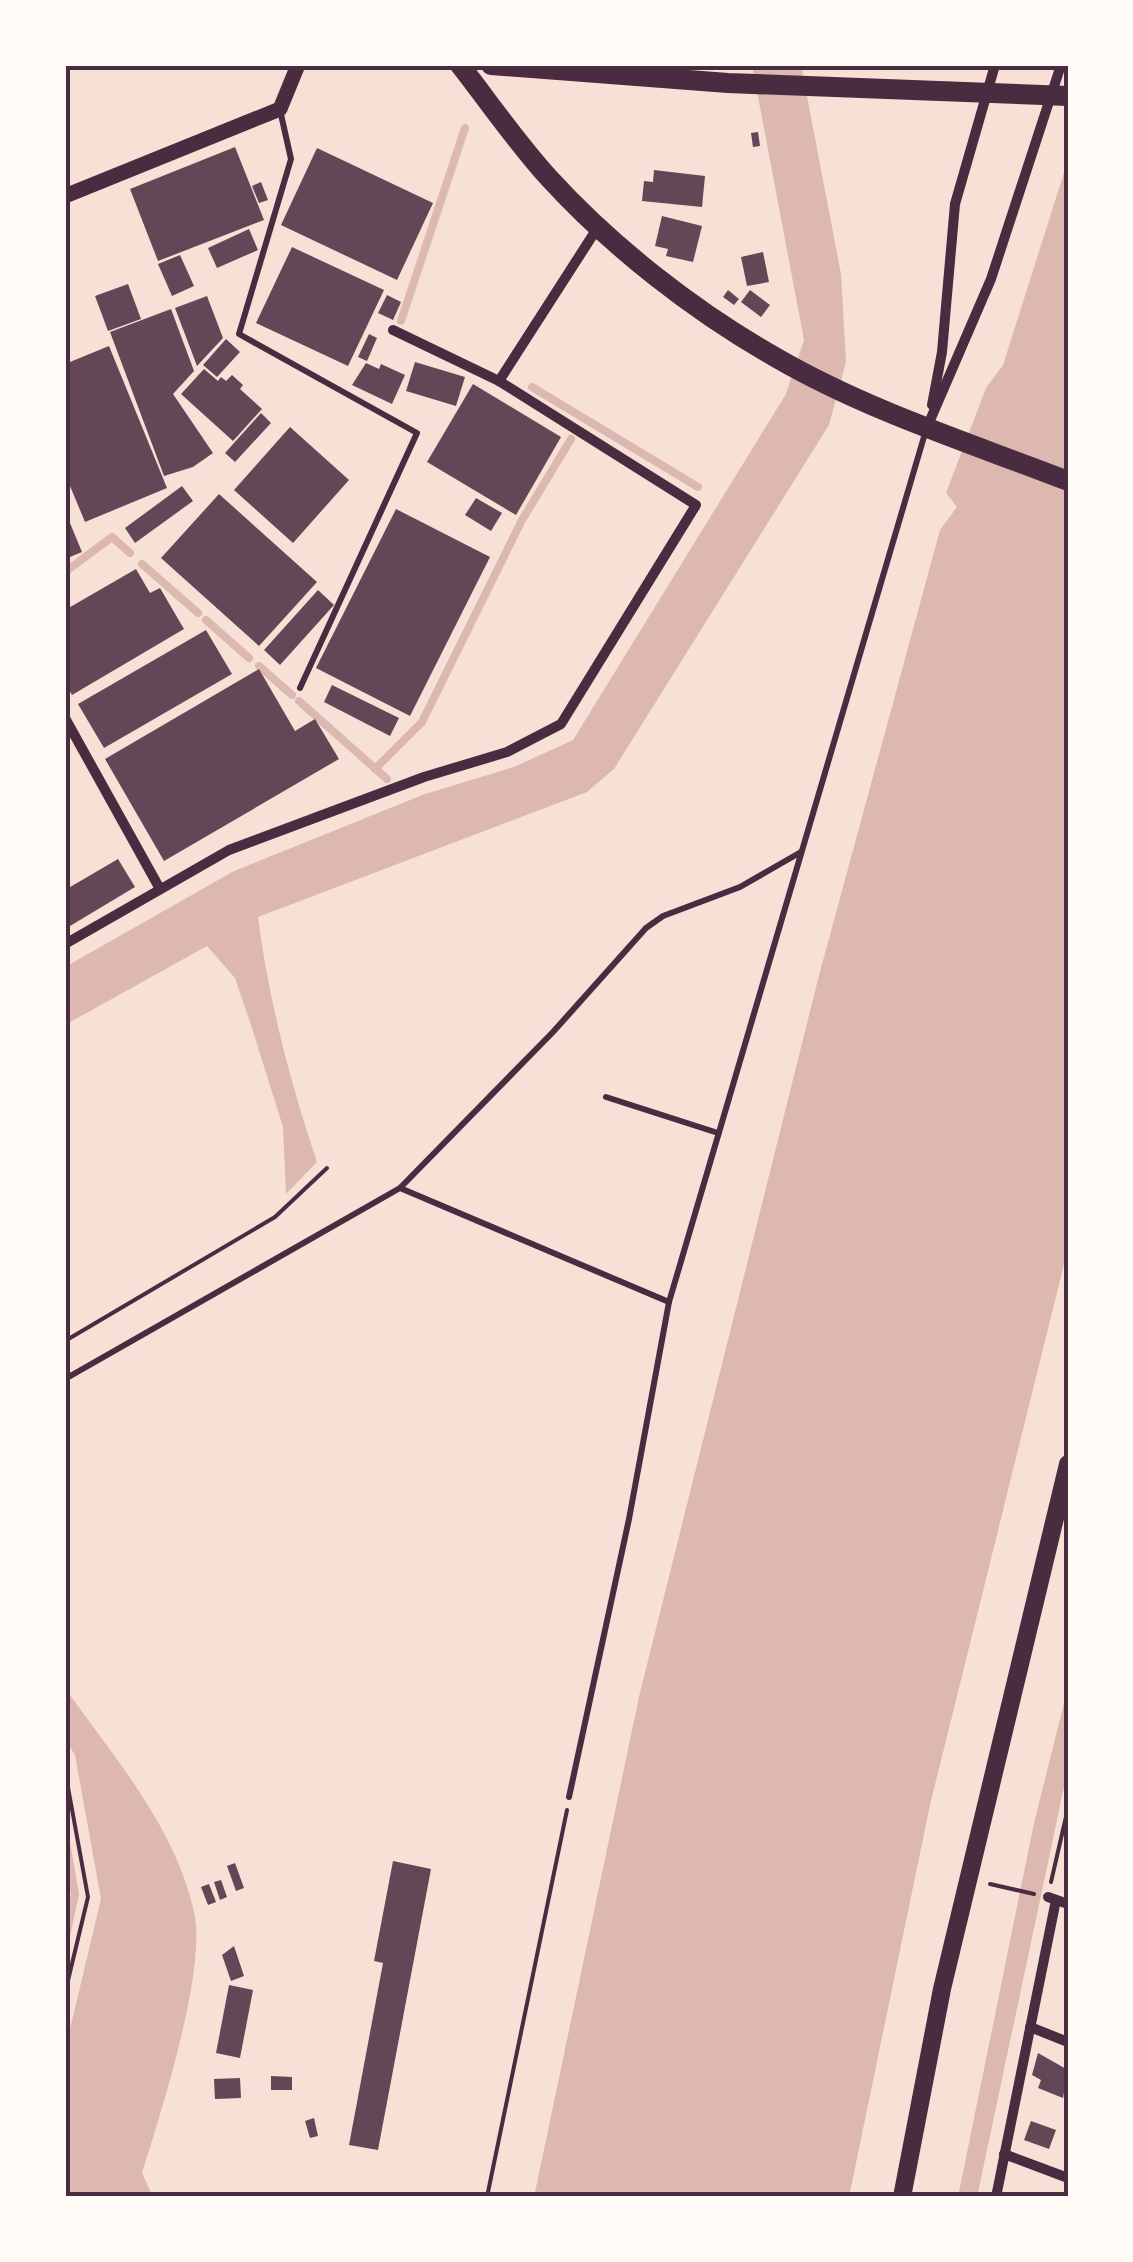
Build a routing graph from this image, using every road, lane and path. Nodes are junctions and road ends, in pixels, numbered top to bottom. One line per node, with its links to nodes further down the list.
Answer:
1 (298, 65): 7 (street)
2 (460, 65): 9 (main road)
3 (491, 65): 6 (main road)
4 (995, 65): 12 (street)
5 (1061, 65): 12 (street)
6 (1068, 96)
7 (280, 109): 8 (street); 14 (lane)
8 (65, 196)
9 (599, 226): 11 (street); 12 (main road)
10 (393, 330): 11 (street)
11 (499, 381): 17 (street)
12 (928, 425): 13 (main road); 16 (lane)
13 (1068, 481)
14 (300, 688)
15 (65, 718): 17 (street)
16 (801, 852): 20 (lane); 22 (lane)
17 (160, 890): 18 (street)
18 (65, 944)
19 (606, 1097): 20 (lane)
20 (718, 1133): 23 (lane)
21 (327, 1168): 24 (path)
22 (400, 1188): 23 (lane); 25 (lane)
23 (669, 1302): 28 (lane)
24 (65, 1341)
25 (65, 1378)
26 (1068, 1464): 39 (main road)
27 (65, 1771): 33 (path)
28 (569, 1797): 38 (path)
29 (1068, 1808): 31 (path)
30 (1006, 1889): 31 (path)
31 (1052, 1898): 32 (street); 34 (street)
32 (1068, 1904)
33 (65, 1994)
34 (1030, 2027): 35 (street); 36 (street)
35 (1068, 2042)
36 (1004, 2154): 37 (street); 40 (street)
37 (1068, 2178)
38 (487, 2197)
39 (902, 2197)
40 (996, 2197)

